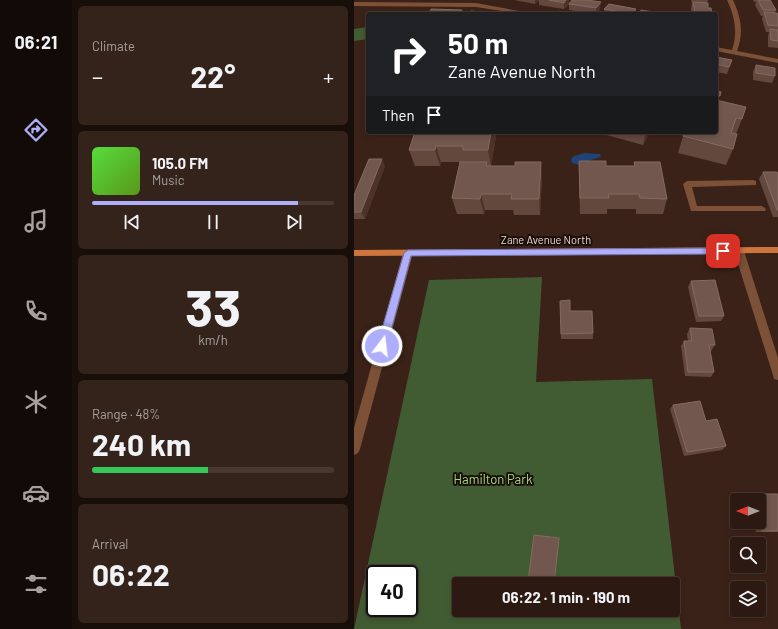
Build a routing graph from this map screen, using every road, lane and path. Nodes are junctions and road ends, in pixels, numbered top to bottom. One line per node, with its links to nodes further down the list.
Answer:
1 (730, 0): 5 (street)
2 (354, 4): 3 (street)
3 (520, 12)
4 (718, 49): 5 (street)
5 (734, 52): 6 (street)
6 (778, 61)
7 (753, 183): 8 (street)
8 (762, 209)
9 (778, 250): 10 (main road, Zane Avenue North)
10 (739, 251): 12 (main road, Zane Avenue North); 13 (street)
11 (354, 253): 12 (main road, Zane Avenue North)
12 (408, 253): 14 (street)
13 (778, 375)
14 (354, 449)

